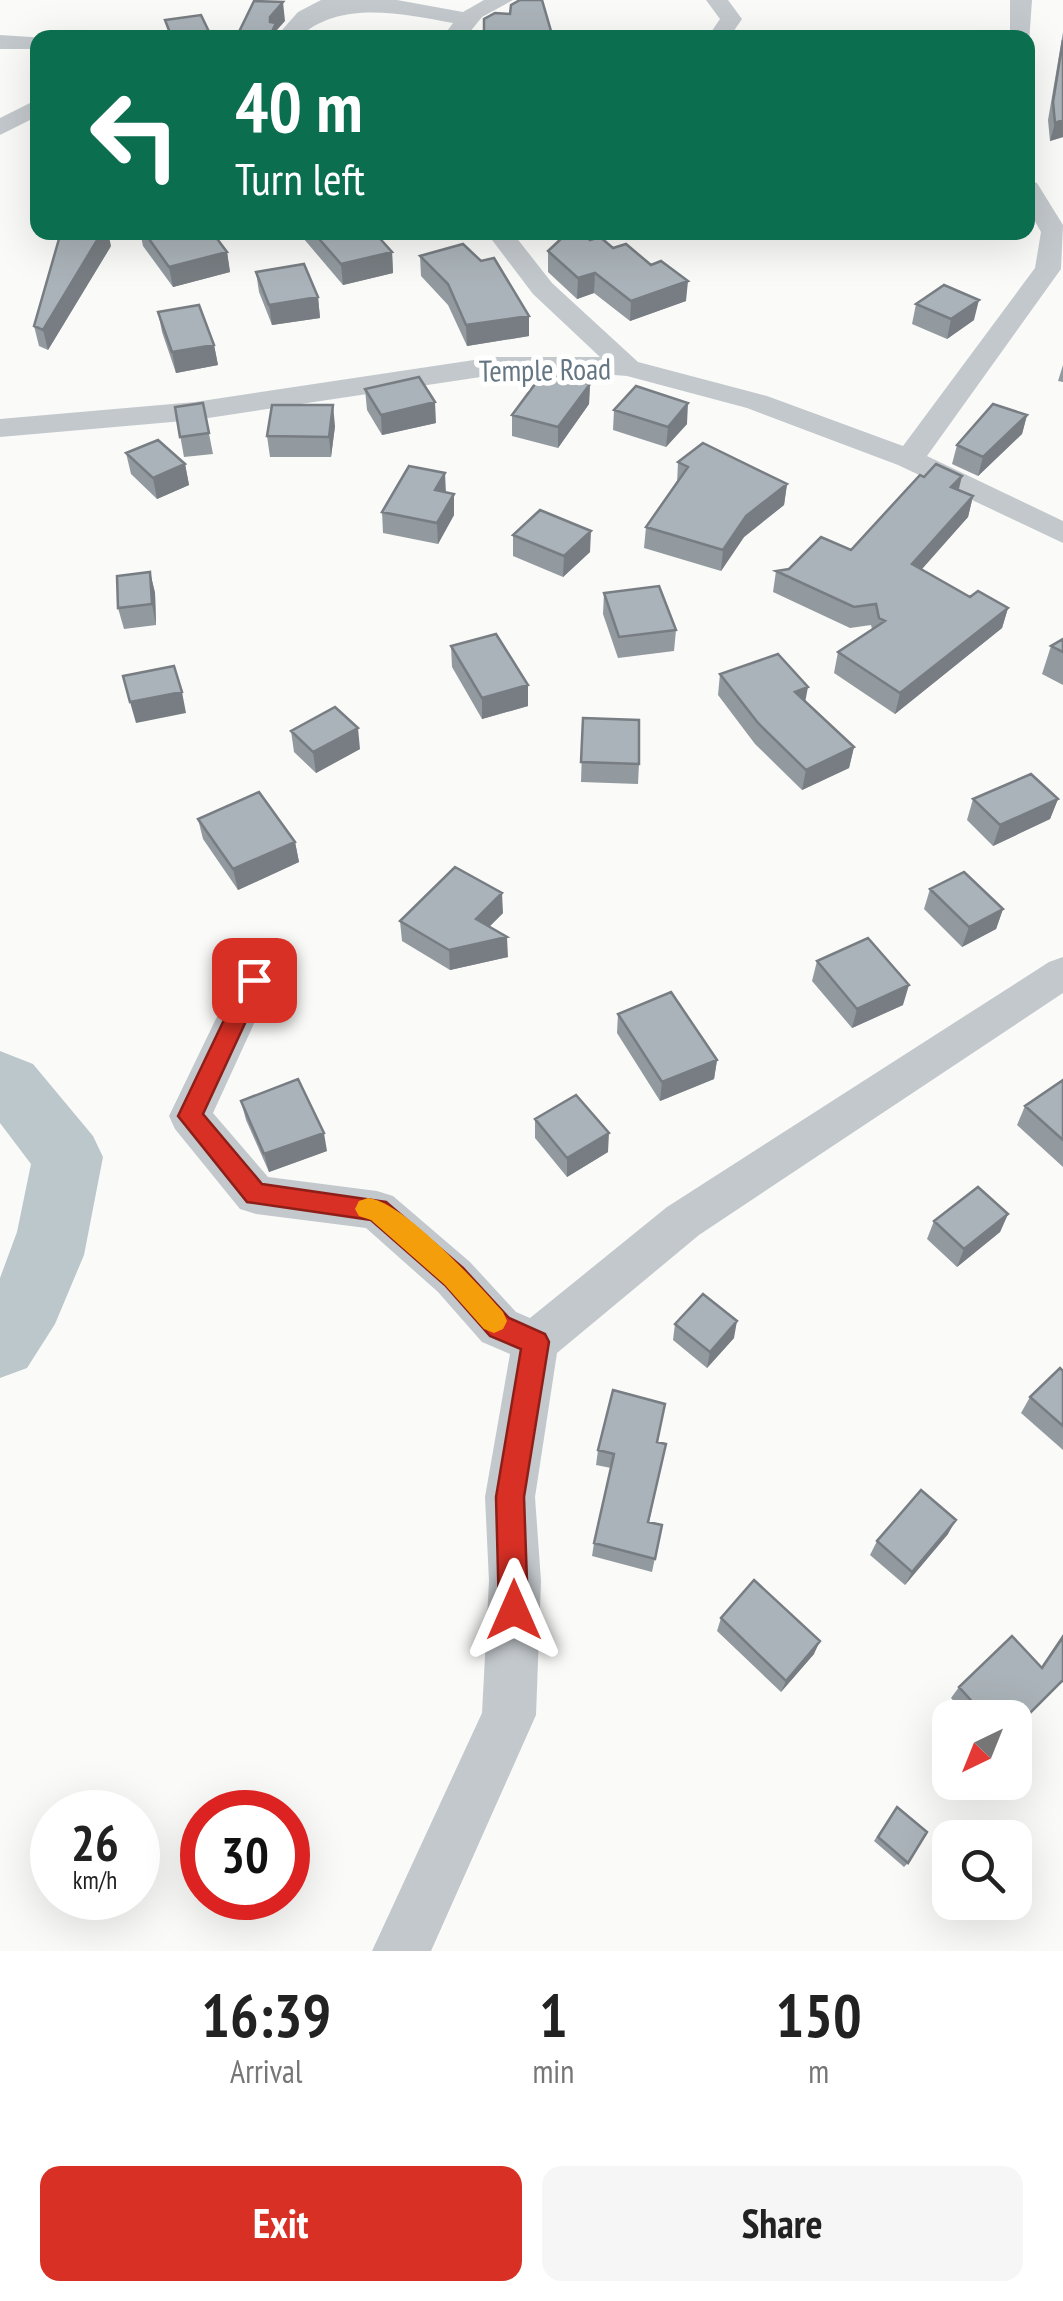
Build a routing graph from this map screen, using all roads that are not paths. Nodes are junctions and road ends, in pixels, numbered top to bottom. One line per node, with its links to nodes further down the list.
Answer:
1 (349, 0): 7 (street)
2 (362, 0): 6 (street)
3 (502, 0): 6 (street)
4 (716, 0): 8 (street)
5 (1021, 0): 9 (street)
6 (459, 28)
7 (291, 30)
8 (723, 30)
9 (1021, 30)
10 (0, 42): 11 (street)
11 (30, 42)
12 (30, 111): 13 (street)
13 (0, 128)
14 (1035, 200): 18 (street)
15 (504, 240): 16 (street)
16 (628, 368): 17 (street, Temple Road); 18 (street, Temple Road)
17 (0, 428)
18 (908, 460): 19 (street, Temple Road)
19 (1063, 533)
20 (1063, 973): 22 (street)
21 (254, 980): 22 (street)
22 (536, 1342): 23 (street)
23 (401, 1951)

